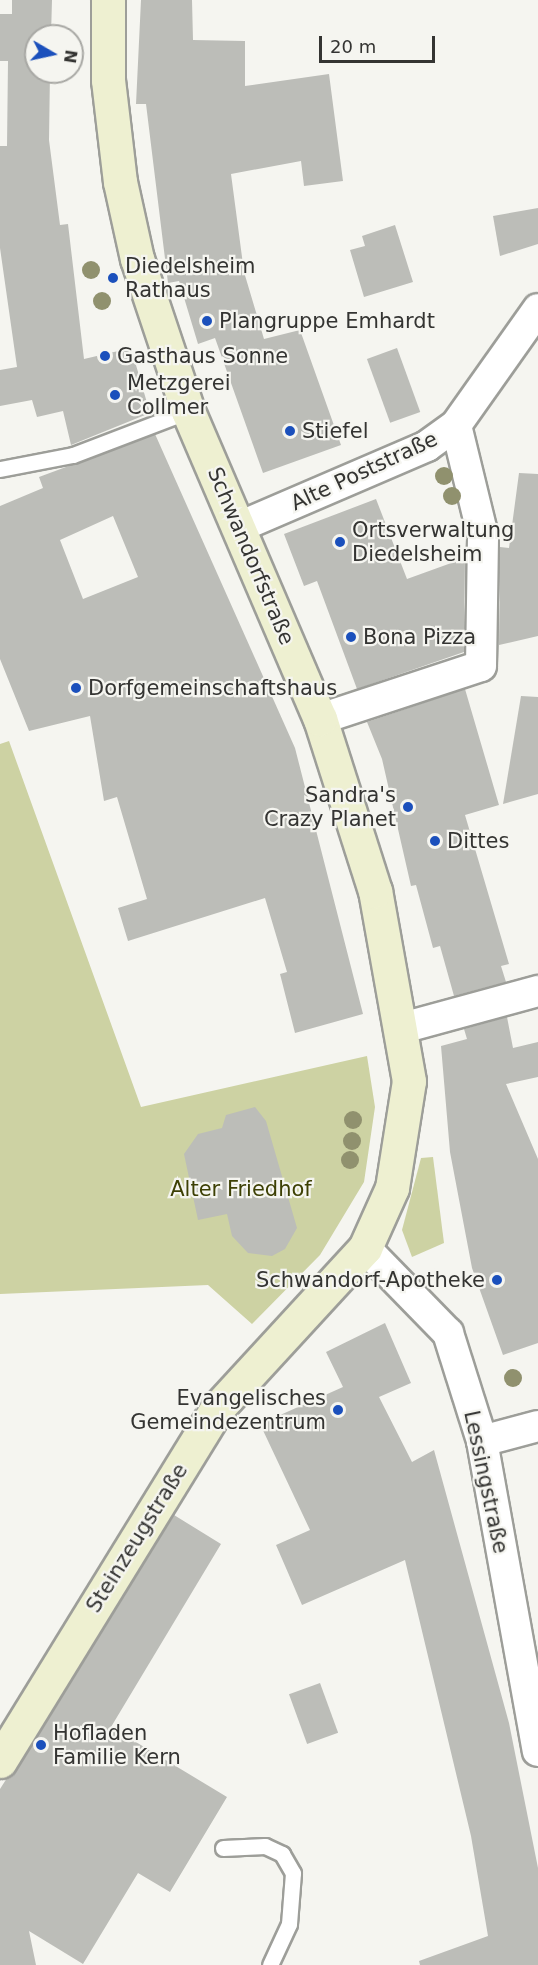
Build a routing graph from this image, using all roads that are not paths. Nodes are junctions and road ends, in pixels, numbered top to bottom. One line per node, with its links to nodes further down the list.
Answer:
1 (108, 0): 3 (street, Schwandorfstraße)
2 (538, 309): 4 (street, Alte Poststraße)
3 (188, 411): 5 (lane); 6 (street, Schwandorfstraße)
4 (456, 425): 6 (street, Alte Poststraße); 7 (street)
5 (0, 469)
6 (239, 527): 7 (street, Schwandorfstraße)
7 (320, 719): 9 (street, Schwandorfstraße)
8 (538, 990): 9 (street)
9 (402, 1028): 10 (street, Schwandorfstraße)
10 (365, 1248): 12 (street, Lessingstraße); 14 (street, Steinzeugstraße)
11 (538, 1426): 12 (street)
12 (482, 1441): 13 (street, Lessingstraße)
13 (538, 1750)
14 (0, 1761)
15 (223, 1848): 16 (lane)
16 (270, 1965)

